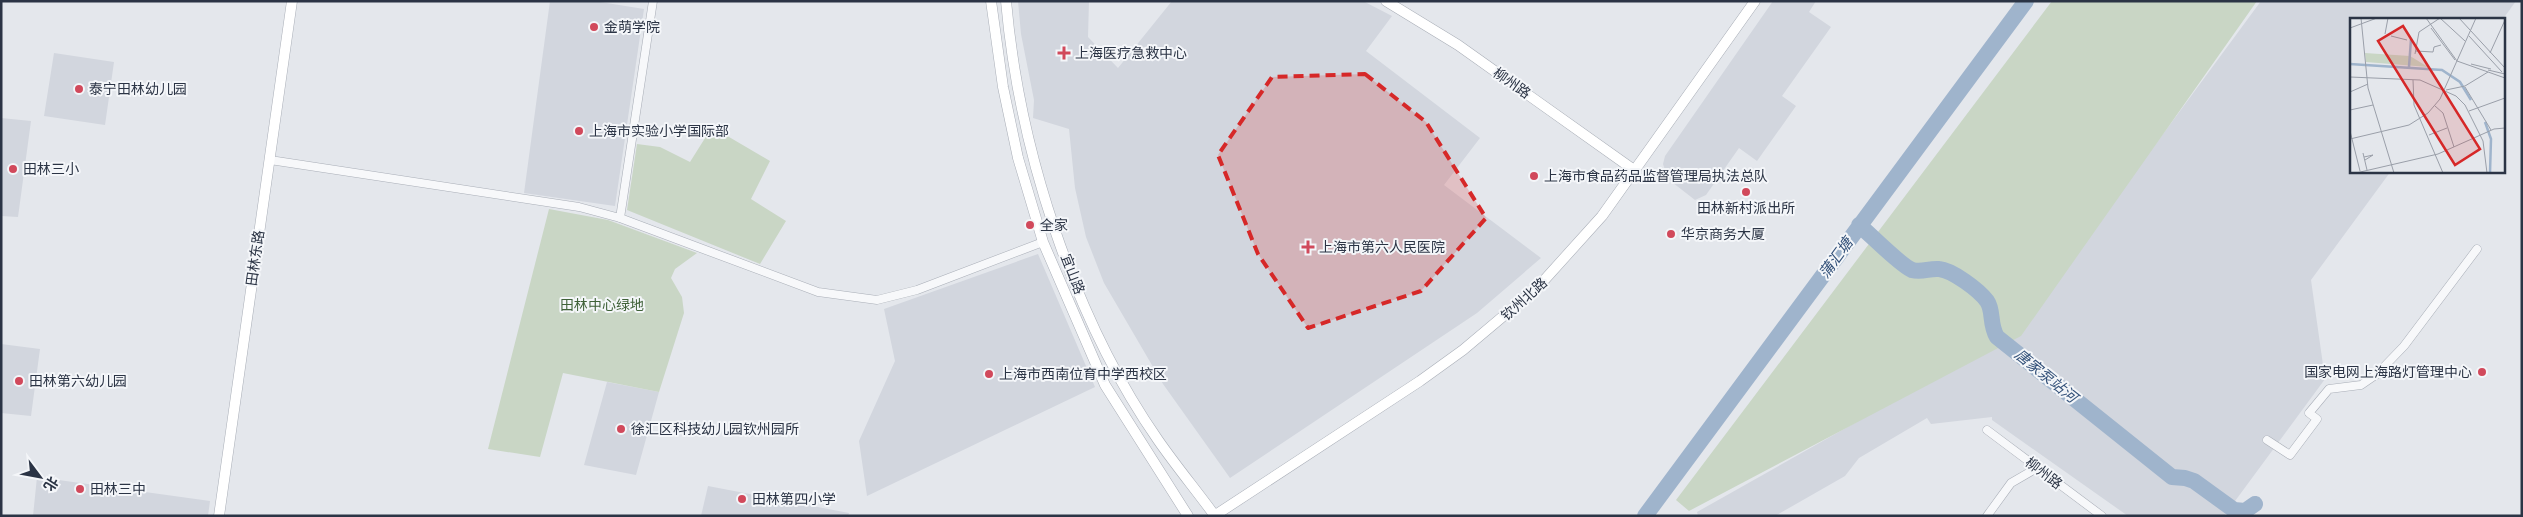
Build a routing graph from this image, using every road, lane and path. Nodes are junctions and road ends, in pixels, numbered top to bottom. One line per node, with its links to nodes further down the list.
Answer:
1 (292, 1): 7 (street, 田林东路)
2 (653, 1): 9 (street)
3 (991, 1): 10 (street, 宜山路)
4 (1006, 1): 17 (street, 宜山路)
5 (1386, 1): 8 (street, 柳州路)
6 (1755, 1): 8 (street, 钦州北路)
7 (270, 160): 9 (street); 15 (street, 田林东路)
8 (1634, 170): 17 (street, 钦州北路)
9 (620, 218): 10 (street)
10 (1043, 242): 16 (street, 宜山路)
11 (2477, 249): 13 (street)
12 (1987, 430): 14 (street, 柳州路)
13 (2267, 440)
14 (2037, 468): 18 (street); 19 (street, 柳州路)
15 (219, 516)
16 (1188, 516)
17 (1215, 516)
18 (1987, 516)
19 (2102, 516)

